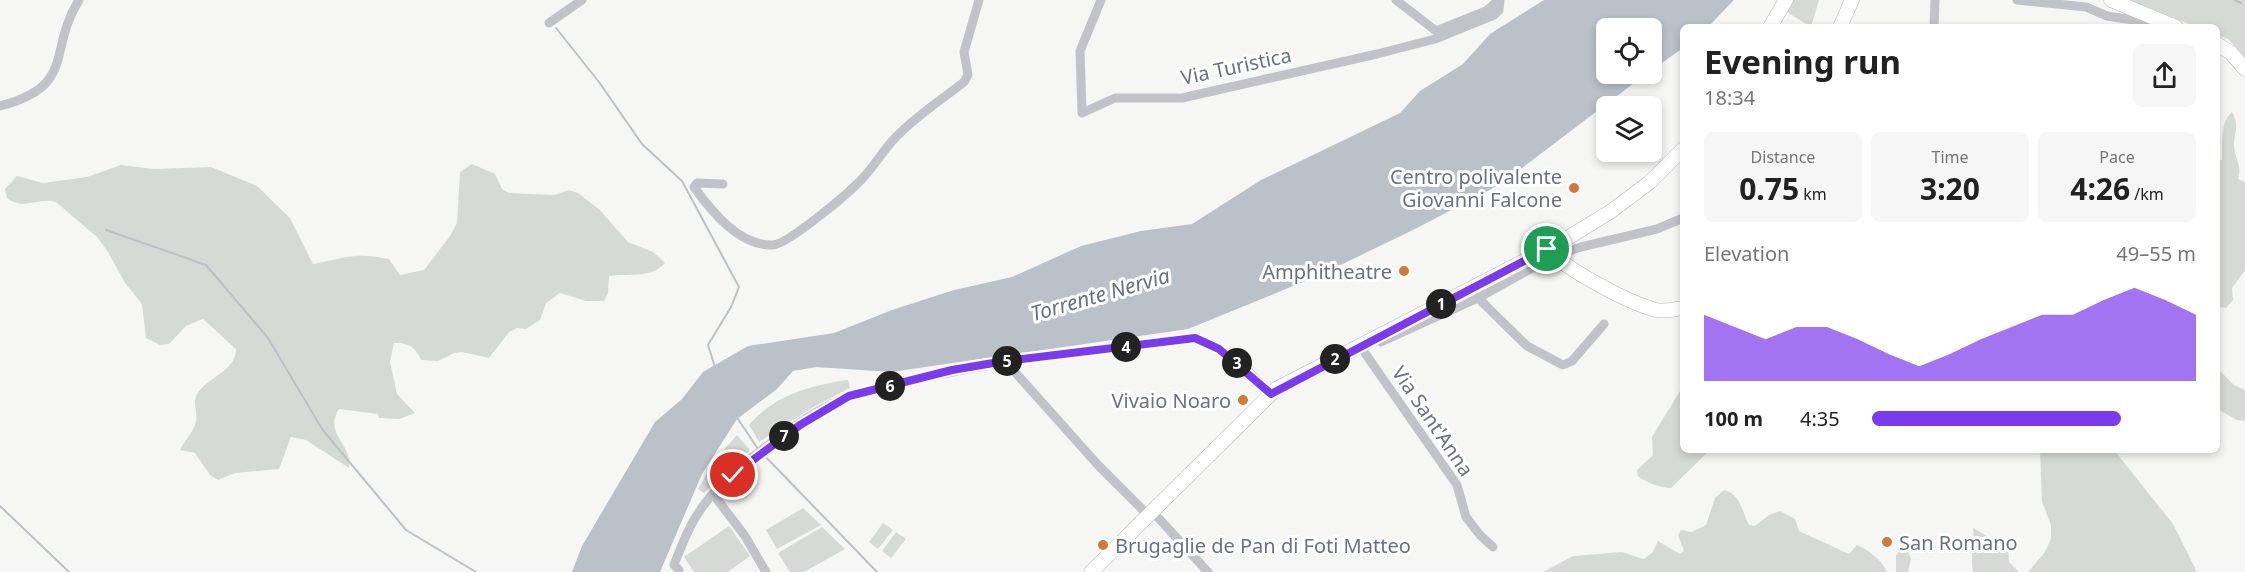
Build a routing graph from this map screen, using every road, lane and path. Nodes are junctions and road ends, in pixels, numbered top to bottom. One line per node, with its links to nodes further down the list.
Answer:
1 (79, 0): 20 (street)
2 (582, 0): 13 (street)
3 (980, 0): 22 (street)
4 (1101, 0): 6 (street, Via Turistica)
5 (1396, 0): 6 (street, Via Turistica)
6 (1499, 0)
7 (1786, 0): 14 (main road)
8 (1852, 0): 15 (main road)
9 (1935, 0): 16 (street)
10 (2017, 0): 12 (street)
11 (2111, 0): 12 (main road)
12 (2154, 18): 17 (main road)
13 (549, 22)
14 (1772, 24)
15 (1841, 24)
16 (1934, 24)
17 (2169, 24)
18 (2220, 47): 19 (main road)
19 (2245, 69)
20 (0, 106)
21 (1680, 152): 24 (main road)
22 (723, 184)
23 (1680, 219): 24 (street)
24 (1551, 253): 25 (street); 26 (main road); 27 (main road)
25 (1478, 298): 27 (street); 28 (street)
26 (1680, 308)
27 (1414, 322): 29 (main road)
28 (1604, 324)
29 (1362, 348): 31 (main road); 34 (street, Via Sant'Anna)
30 (1005, 361): 31 (street); 32 (street); 33 (street)
31 (1271, 394): 33 (main road)
32 (713, 494): 35 (street); 37 (street)
33 (1150, 513): 36 (street); 38 (main road)
34 (1493, 547)
35 (679, 570)
36 (1202, 570)
37 (766, 572)
38 (1091, 572)

